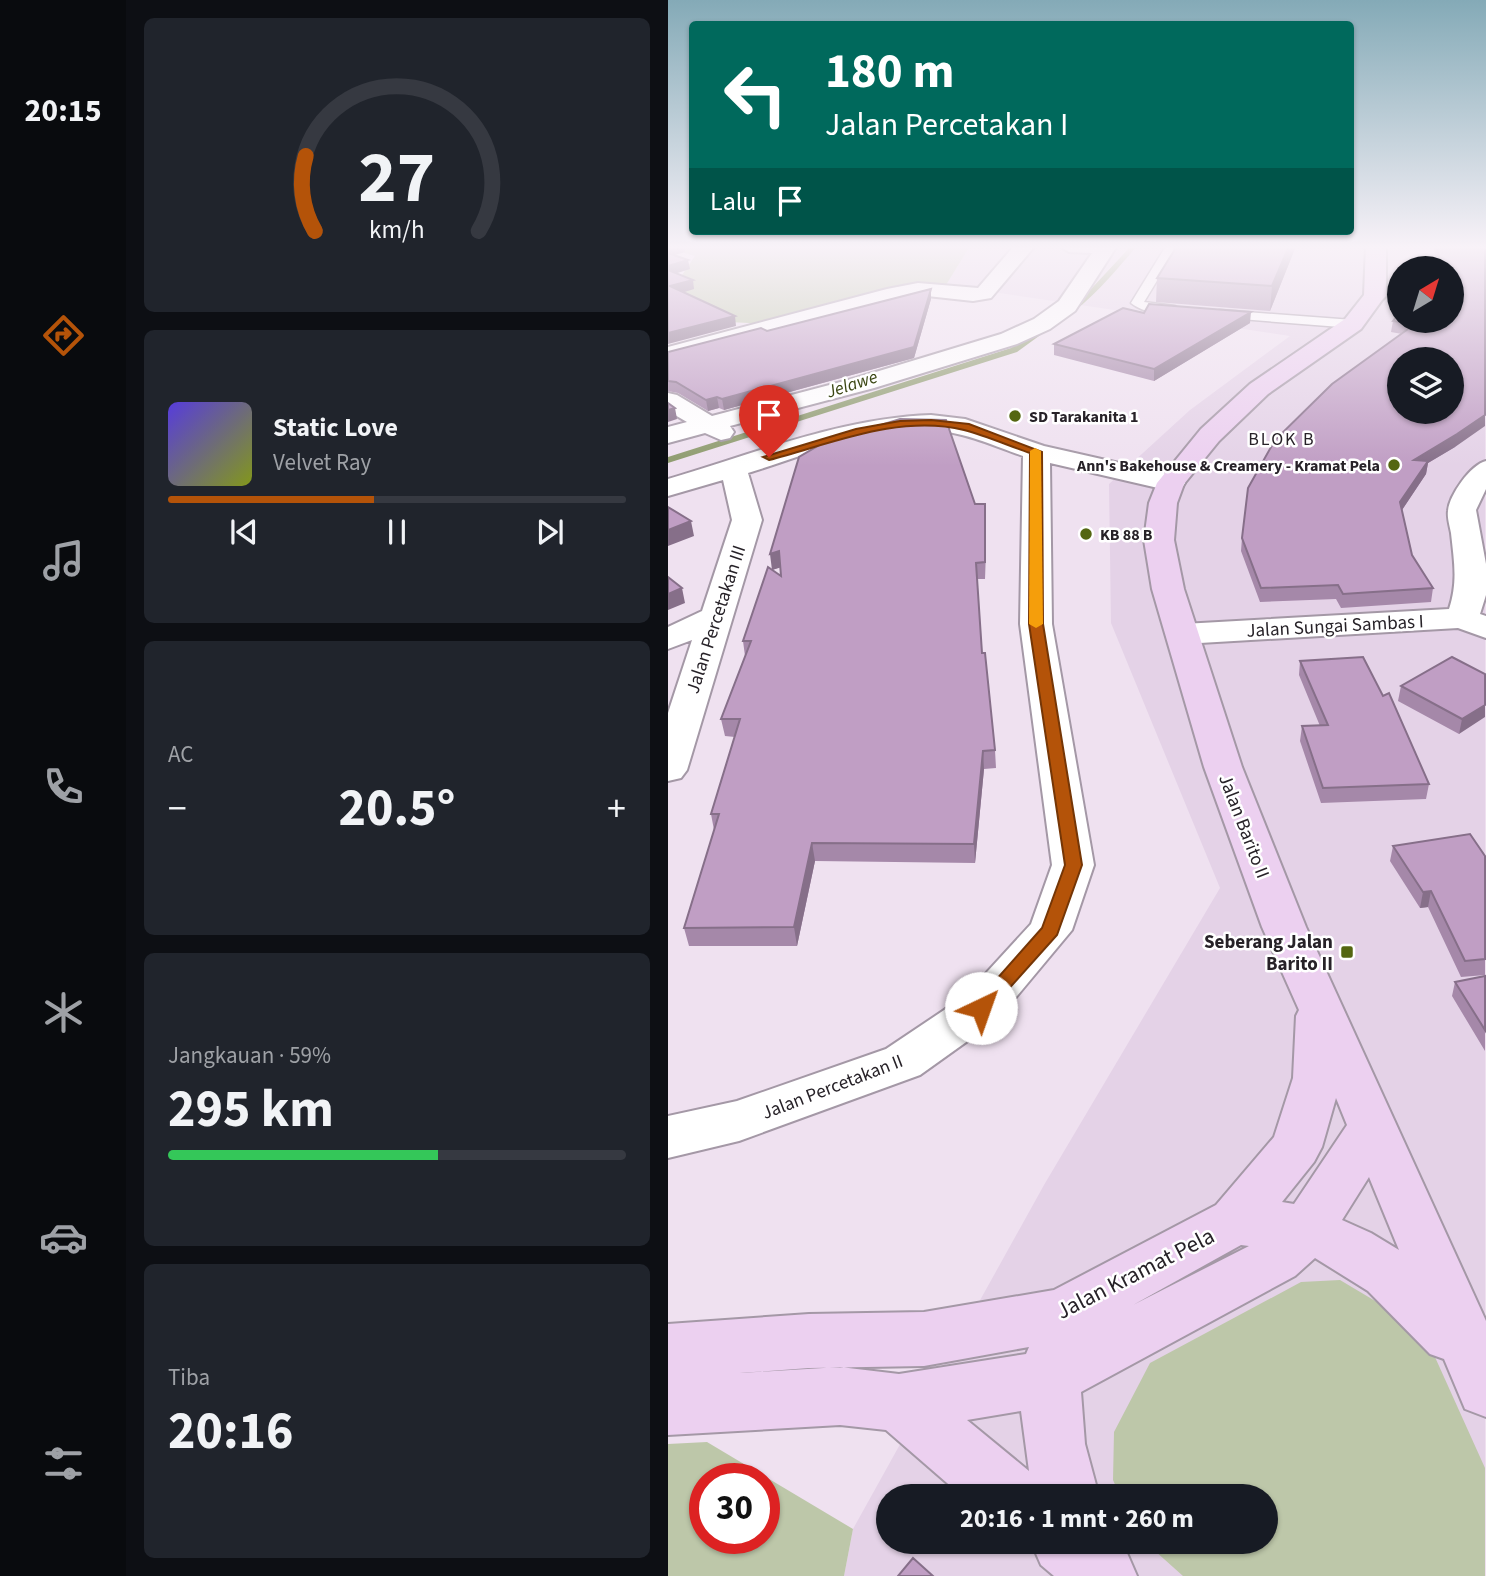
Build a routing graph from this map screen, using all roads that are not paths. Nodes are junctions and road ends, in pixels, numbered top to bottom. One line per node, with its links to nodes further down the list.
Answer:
1 (796, 320): 4 (street)
2 (1048, 320): 6 (street)
3 (1344, 320): 11 (street, Jalan Barito II)
4 (668, 354)
5 (668, 400): 6 (street)
6 (711, 427): 7 (street); 9 (street)
7 (668, 435)
8 (1036, 452): 9 (street); 11 (street); 21 (street, Jalan Percetakan II)
9 (749, 456): 12 (street); 14 (street, Jalan Percetakan III)
10 (1485, 469): 13 (street)
11 (1171, 483): 16 (street, Jalan Barito II)
12 (668, 488)
13 (1477, 549): 15 (street)
14 (716, 617): 17 (street); 18 (street, Jalan Percetakan III)
15 (1474, 623): 16 (street, Jalan Sungai Sambas I)
16 (1183, 634): 19 (street, Jalan Barito II)
17 (668, 639)
18 (668, 770)
19 (1320, 1004): 20 (street, Jalan Barito II); 22 (street, Jalan Kramat Pela)
20 (1372, 1128): 23 (street); 26 (street, Jalan Barito II)
21 (668, 1136)
22 (1235, 1221): 23 (street); 24 (street, Jalan Kramat Pela)
23 (1307, 1230): 26 (street); 27 (street)
24 (1062, 1315): 25 (street, Jalan Kramat Pela); 27 (street)
25 (668, 1351)
26 (1477, 1372)
27 (1050, 1378): 28 (street); 31 (street)
28 (899, 1403): 29 (street); 30 (street)
29 (668, 1406)
30 (996, 1484)
31 (1063, 1484)

